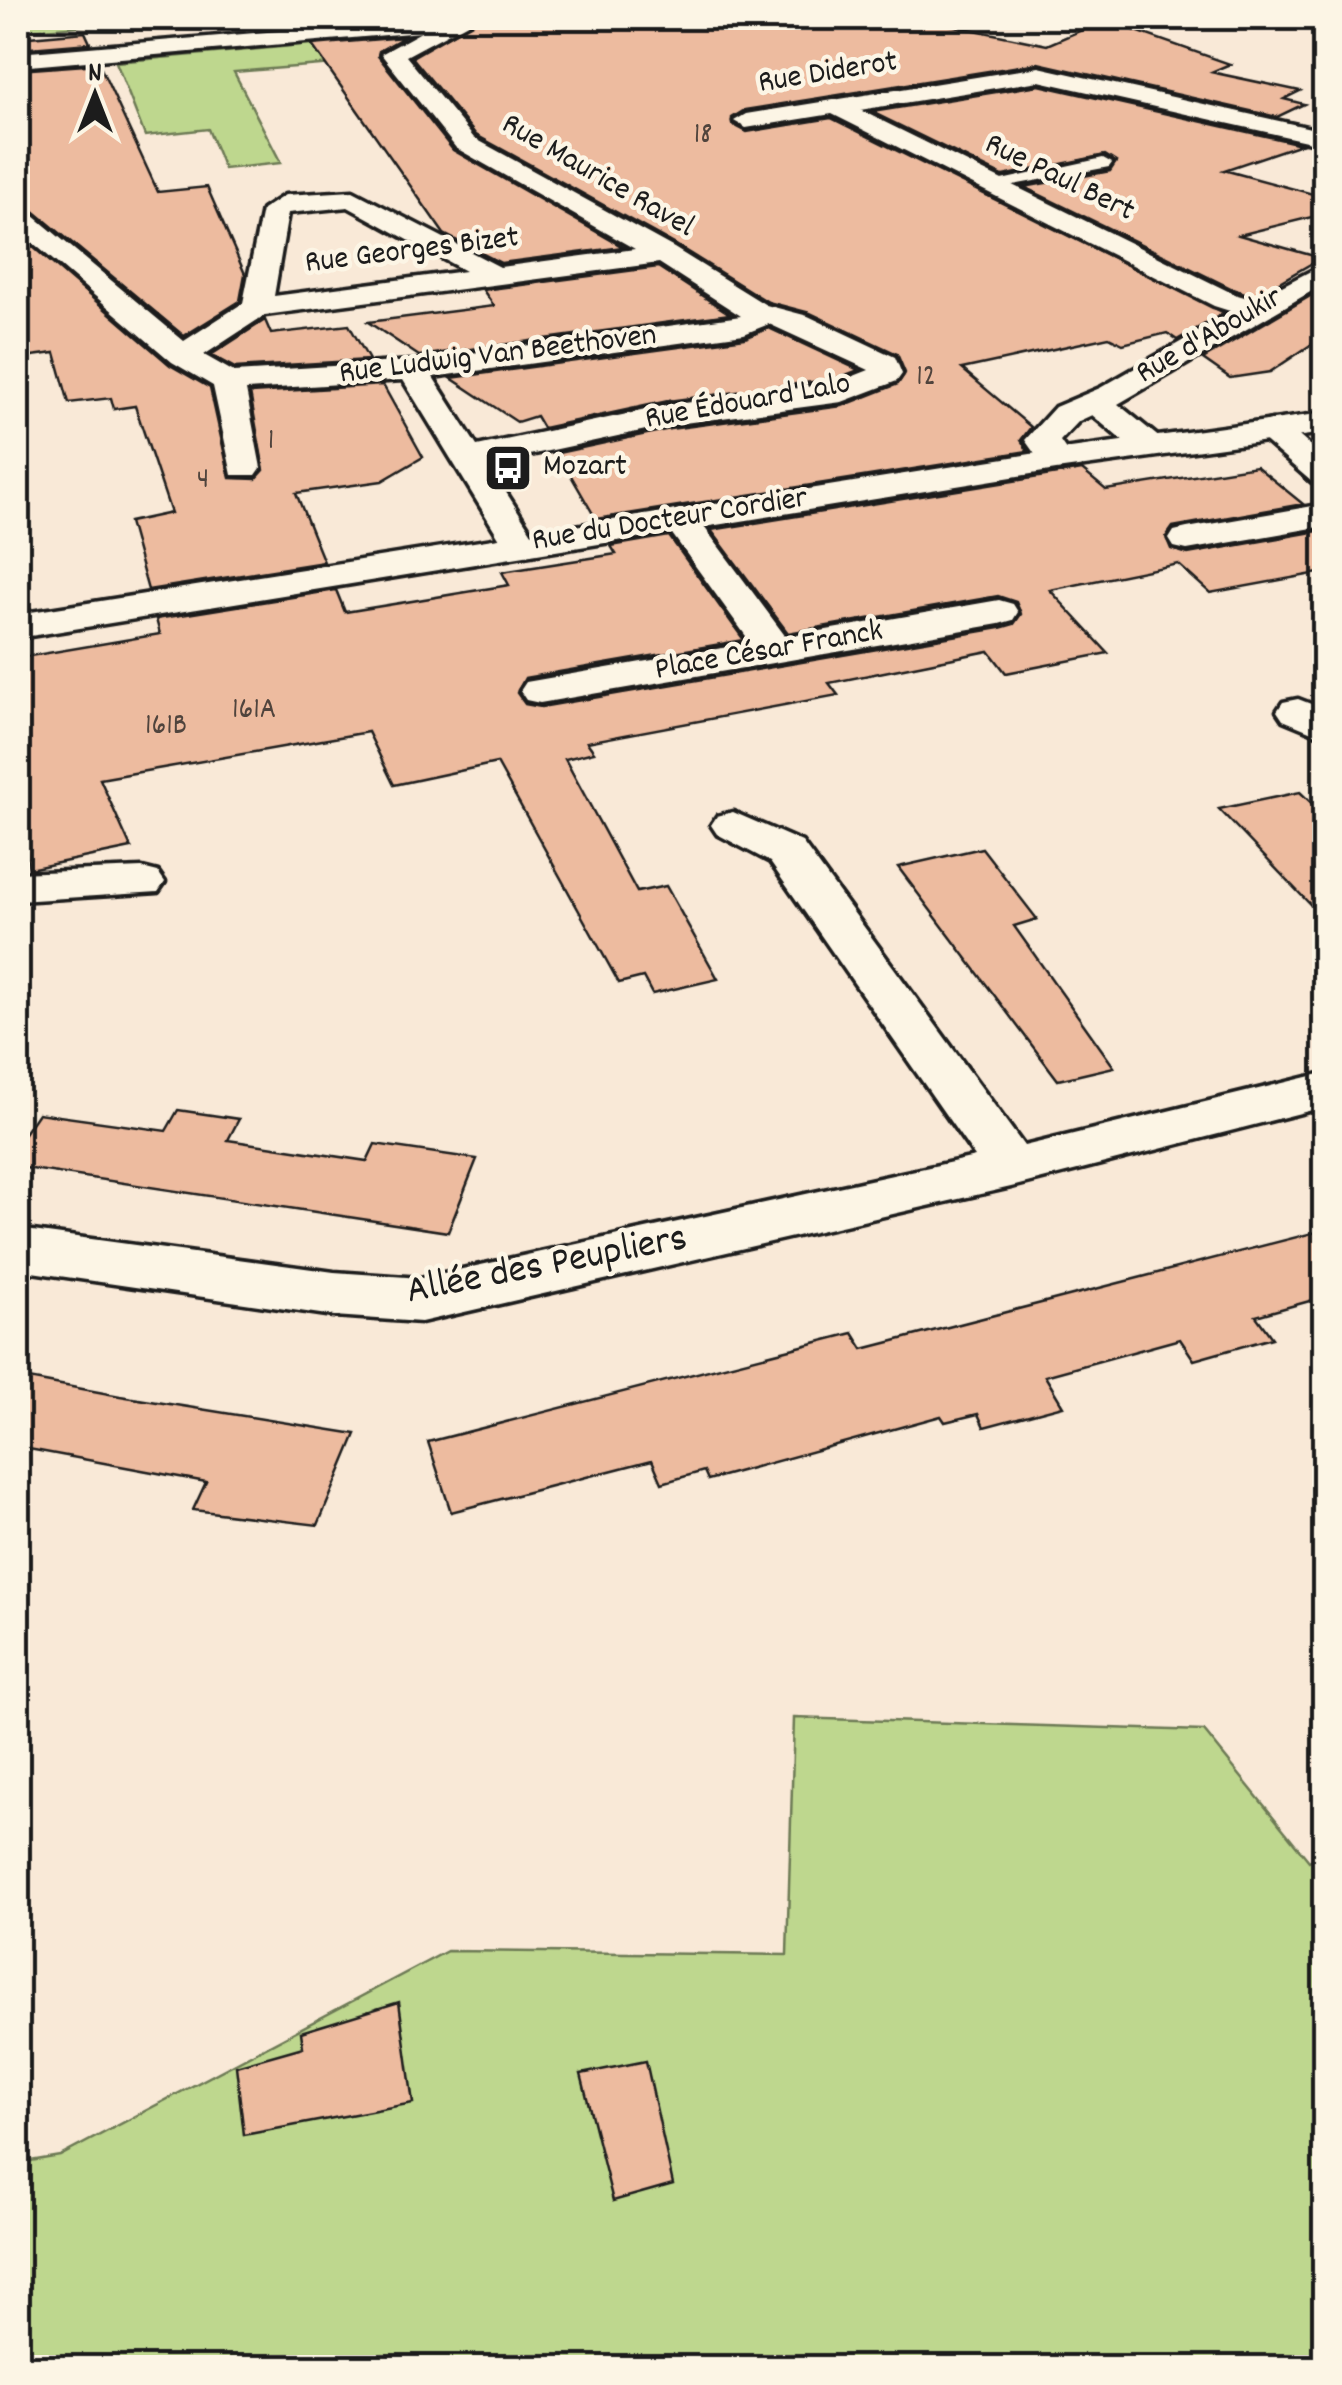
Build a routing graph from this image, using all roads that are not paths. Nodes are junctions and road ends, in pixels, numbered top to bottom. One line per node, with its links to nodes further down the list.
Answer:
1 (457, 20): 2 (street); 9 (street, Rue Maurice Ravel)
2 (18, 60)
3 (834, 106): 4 (street, Rue Diderot); 5 (street, Rue Diderot); 7 (street, Rue Paul Bert)
4 (746, 121)
5 (1324, 138)
6 (1103, 163): 7 (lane)
7 (992, 184): 13 (street, Rue Paul Bert)
8 (18, 217): 16 (street)
9 (664, 254): 11 (street, Rue Georges Bizet); 14 (street, Rue Maurice Ravel)
10 (1324, 272): 13 (street, Rue d'Aboukir)
11 (496, 277): 12 (street, Rue Georges Bizet); 12 (street)
12 (257, 307): 16 (street, Rue Georges Bizet)
13 (1255, 309): 19 (street, Rue d'Aboukir)
14 (755, 311): 15 (street, Rue Maurice Ravel); 17 (street, Rue Ludwig Van Beethoven)
15 (818, 331): 23 (street, Rue Édouard Lalo)
16 (184, 355): 18 (street)
17 (413, 370): 18 (street, Rue Ludwig Van Beethoven); 23 (street)
18 (228, 382): 25 (street)
19 (1096, 402): 22 (street, Rue d'Aboukir); 24 (street, Rue d'Aboukir)
20 (1324, 423): 21 (street, Rue du Docteur Cordier)
21 (1272, 430): 22 (street, Rue du Docteur Cordier); 26 (street)
22 (1149, 446): 24 (street, Rue du Docteur Cordier)
23 (468, 458): 30 (street)
24 (1056, 460): 28 (street, Rue du Docteur Cordier)
25 (244, 468)
26 (1324, 475)
27 (1324, 514): 29 (street)
28 (680, 520): 30 (street, Rue du Docteur Cordier); 33 (street)
29 (1187, 540)
30 (521, 544): 32 (street, Rue du Docteur Cordier)
31 (999, 612): 33 (street, Place César Franck)
32 (18, 626)
33 (776, 650): 34 (street, Place César Franck)
34 (540, 691)
35 (733, 825): 39 (street)
36 (142, 882): 37 (street)
37 (18, 887)
38 (1324, 1090): 39 (street, Allée des Peupliers)
39 (1012, 1168): 40 (street, Allée des Peupliers)
40 (18, 1250)

